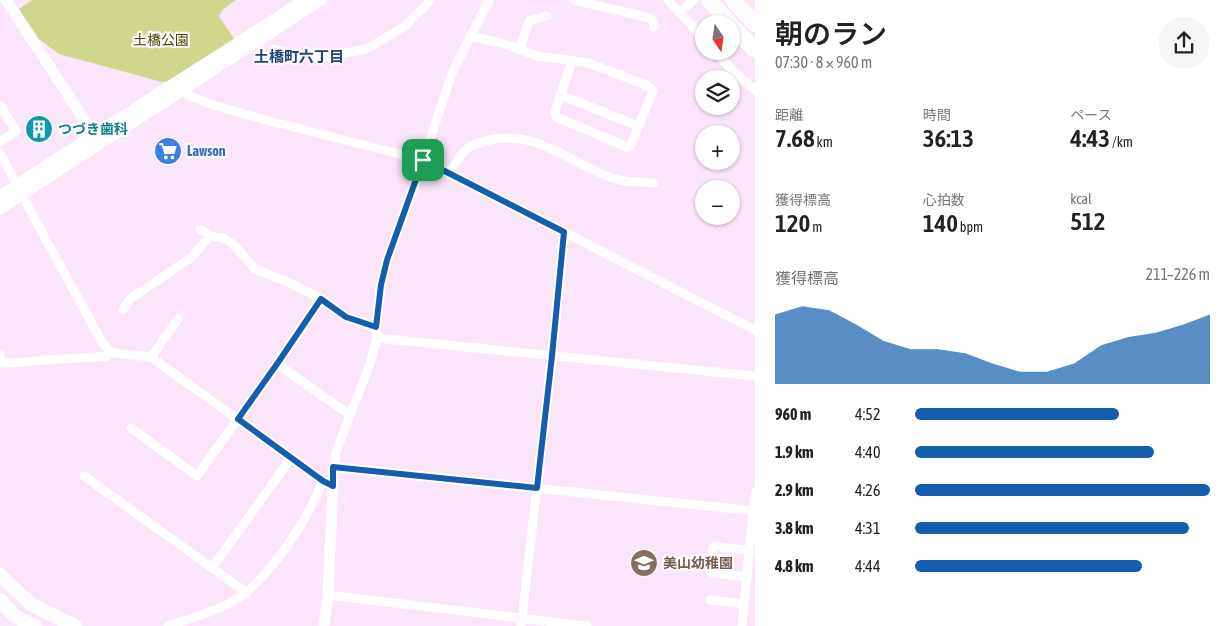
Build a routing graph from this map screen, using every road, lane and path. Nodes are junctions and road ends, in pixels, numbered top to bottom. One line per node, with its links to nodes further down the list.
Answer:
1 (6, 0): 29 (street)
2 (304, 0): 29 (street)
3 (321, 0): 25 (street)
4 (431, 0): 19 (street)
5 (489, 0): 18 (street)
6 (574, 0): 15 (street)
7 (668, 0): 11 (street)
8 (709, 0): 12 (highway)
9 (733, 0): 14 (highway)
10 (692, 2): 11 (street)
11 (680, 13): 16 (street)
12 (723, 15)
13 (547, 16): 20 (street)
14 (755, 24)
15 (654, 27)
16 (695, 30)
17 (740, 34): 21 (highway)
18 (469, 36): 20 (street); 32 (street)
19 (274, 49)
20 (520, 49): 23 (street)
21 (755, 50)
22 (723, 60): 24 (street)
23 (572, 61): 26 (street); 28 (street)
24 (755, 90)
25 (182, 91): 29 (street); 32 (street)
26 (561, 96): 28 (street); 28 (street)
27 (0, 105): 30 (street)
28 (638, 126)
29 (96, 138): 36 (street); 38 (street)
30 (0, 142)
31 (0, 153): 34 (street)
32 (423, 160): 33 (street); 45 (street)
33 (449, 172): 35 (street); 40 (street)
34 (13, 178)
35 (654, 183)
36 (0, 196)
37 (26, 202): 48 (street)
38 (0, 209)
39 (200, 229): 41 (street)
40 (564, 232): 46 (street); 50 (street)
41 (210, 236): 42 (street); 43 (street)
42 (321, 299): 45 (street); 53 (street)
43 (123, 310)
44 (178, 319): 51 (street)
45 (376, 327): 47 (street)
46 (755, 330)
47 (377, 338): 50 (street); 55 (street)
48 (109, 350): 51 (street); 52 (street)
49 (0, 353): 52 (street)
50 (552, 356): 54 (street); 62 (street)
51 (151, 357): 56 (street)
52 (0, 363)
53 (277, 364): 55 (street); 56 (street)
54 (755, 376)
55 (350, 415): 59 (street)
56 (238, 419): 57 (street); 58 (street)
57 (131, 428)
58 (291, 458): 61 (street); 66 (street)
59 (333, 467): 61 (street); 62 (street)
60 (84, 476): 66 (street)
61 (328, 483): 69 (street); 70 (street)
62 (537, 488): 64 (street); 75 (street)
63 (755, 492): 64 (street)
64 (754, 511): 65 (street)
65 (750, 551): 68 (street); 68 (street)
66 (212, 568): 69 (street)
67 (0, 575): 77 (main road)
68 (748, 577): 73 (street)
69 (247, 592): 78 (street)
70 (328, 595): 74 (street); 79 (street)
71 (0, 600): 76 (main road)
72 (710, 600): 73 (street)
73 (744, 604): 82 (street)
74 (488, 615): 75 (street); 80 (street)
75 (522, 623): 81 (street)
76 (35, 626)
77 (75, 626)
78 (168, 626)
79 (324, 626)
80 (487, 626)
81 (587, 626)
82 (742, 626)

